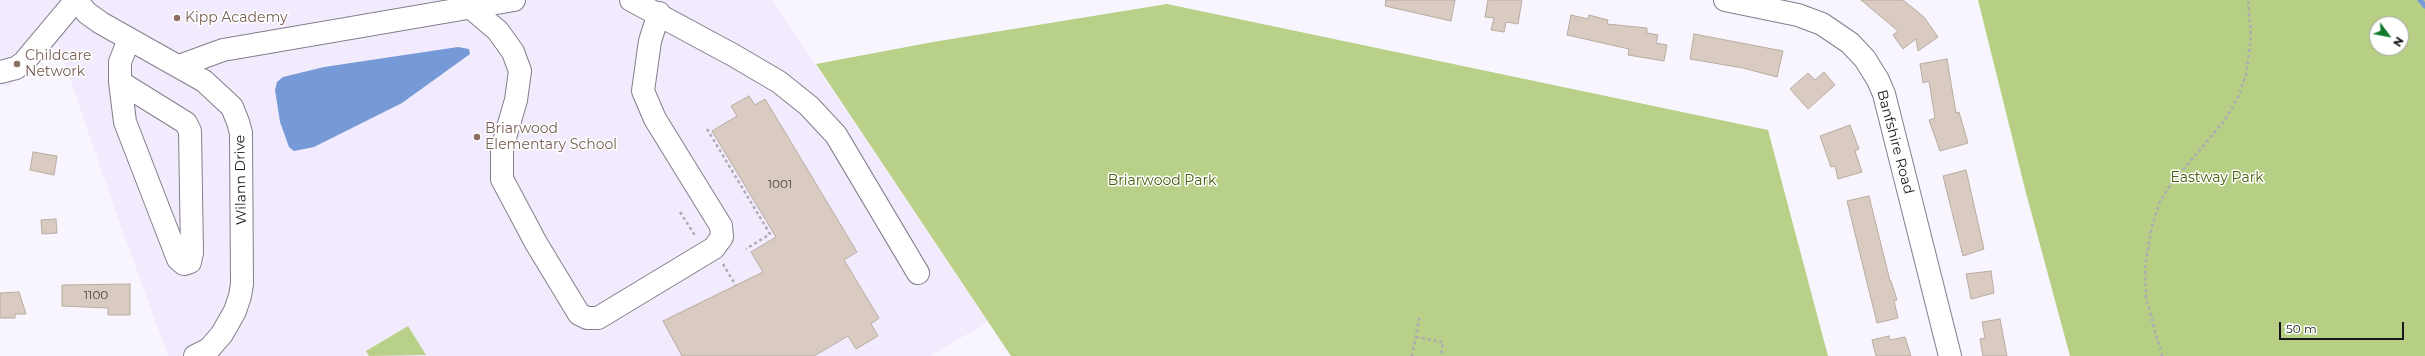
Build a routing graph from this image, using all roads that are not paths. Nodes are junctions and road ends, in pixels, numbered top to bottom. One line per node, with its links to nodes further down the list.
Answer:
1 (514, 0): 5 (street)
2 (631, 0): 6 (street)
3 (1725, 0): 13 (street, Banfshire Road)
4 (82, 1): 7 (street, Wilann Drive); 9 (street)
5 (470, 7): 6 (street); 8 (street)
6 (659, 13): 11 (street)
7 (129, 40): 8 (street, Wilann Drive); 10 (street)
8 (179, 66): 12 (street, Wilann Drive)
9 (0, 72)
10 (120, 82): 10 (street)
11 (918, 273)
12 (198, 355)
13 (1950, 356)

